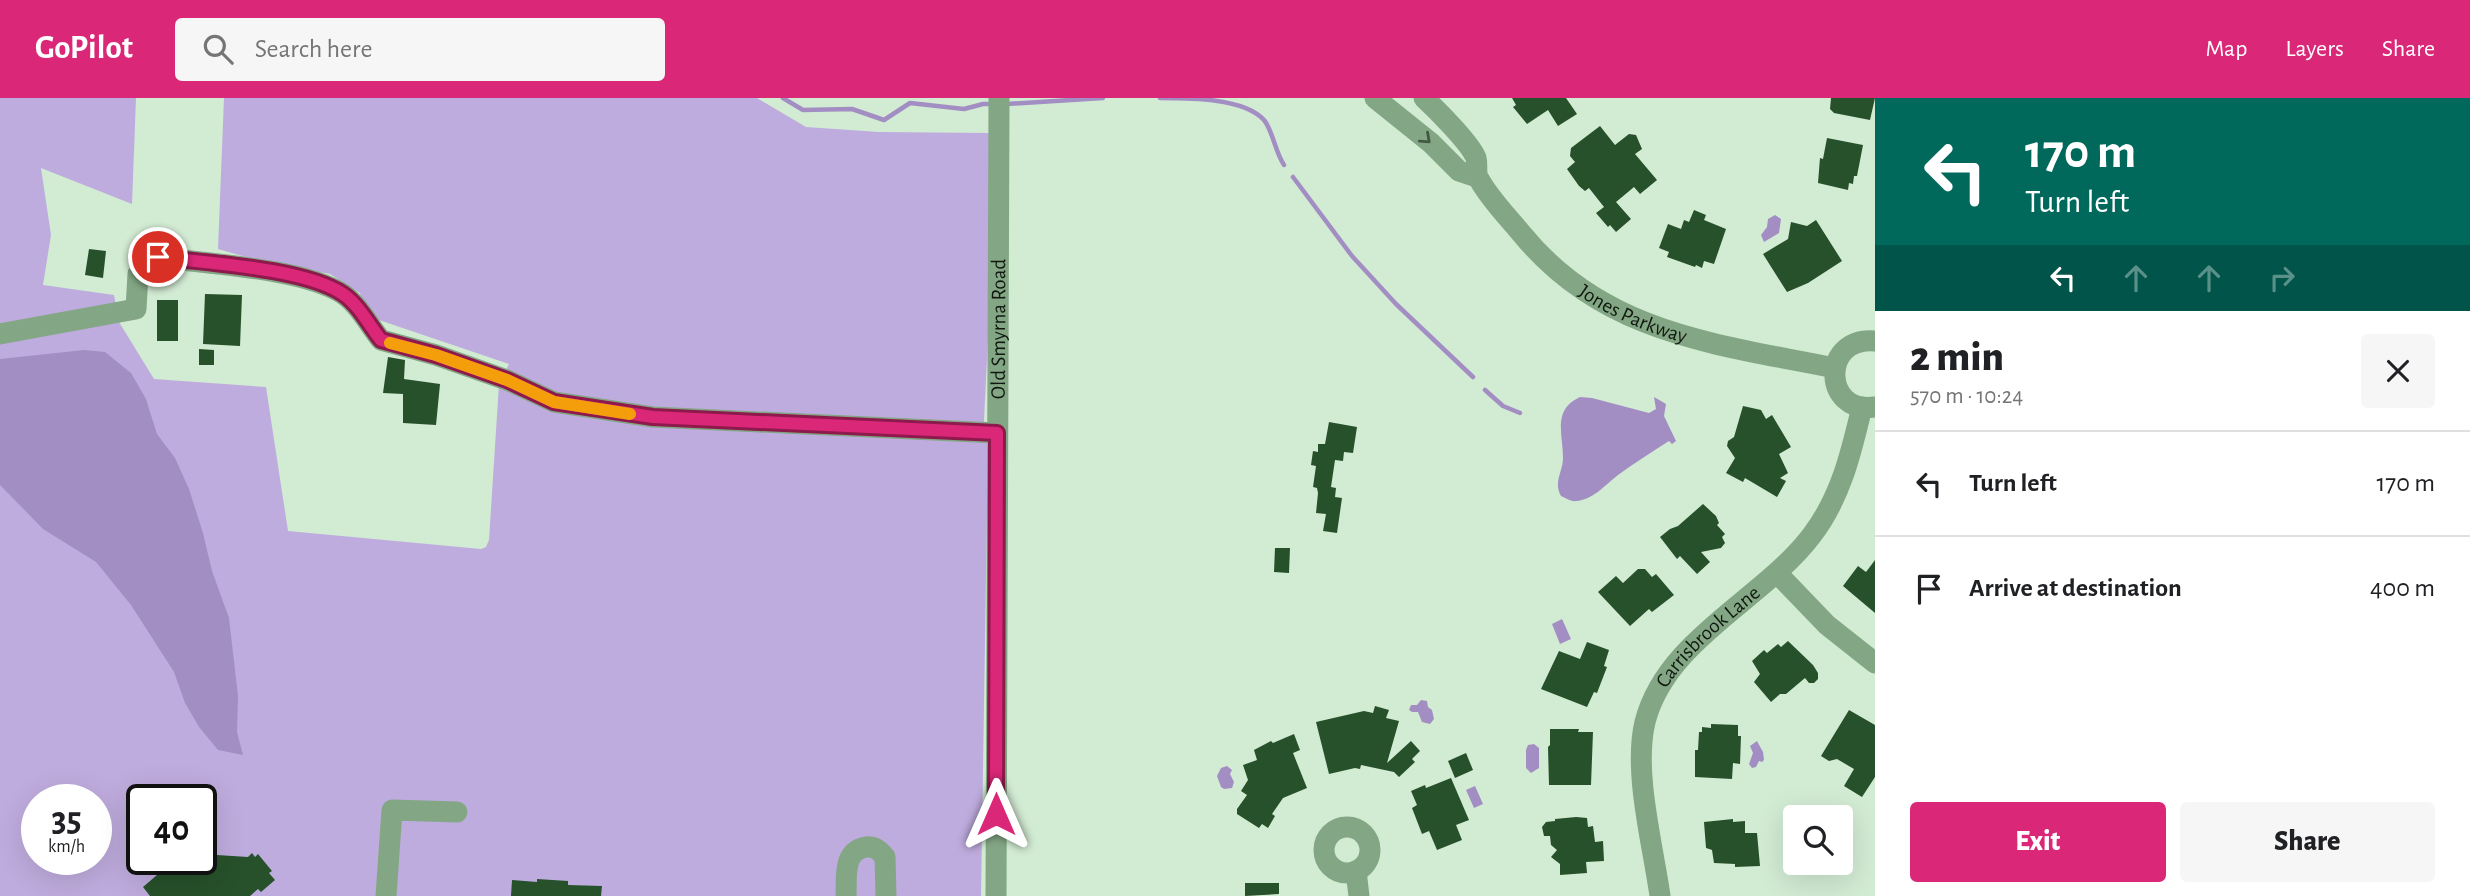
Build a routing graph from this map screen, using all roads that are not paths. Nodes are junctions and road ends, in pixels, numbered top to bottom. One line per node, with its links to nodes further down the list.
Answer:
1 (1375, 98): 4 (street, Jones Parkway, one-way to 4)
2 (1424, 98): 4 (street, Jones Parkway)
3 (999, 104): 9 (street, Old Smyrna Road)
4 (1477, 177): 7 (street, Jones Parkway)
5 (0, 334): 9 (street)
6 (1875, 341): 7 (street)
7 (1835, 368): 8 (street)
8 (1868, 407): 10 (street, Carrisbrook Lane)
9 (997, 433): 17 (street, Old Smyrna Road)
10 (1777, 573): 11 (street); 19 (street, Carrisbrook Lane)
11 (1875, 663)
12 (457, 812): 14 (street)
13 (1356, 871): 18 (street)
14 (386, 896)
15 (846, 896): 16 (street)
16 (886, 896)
17 (996, 896)
18 (1359, 896)
19 (1660, 896)

